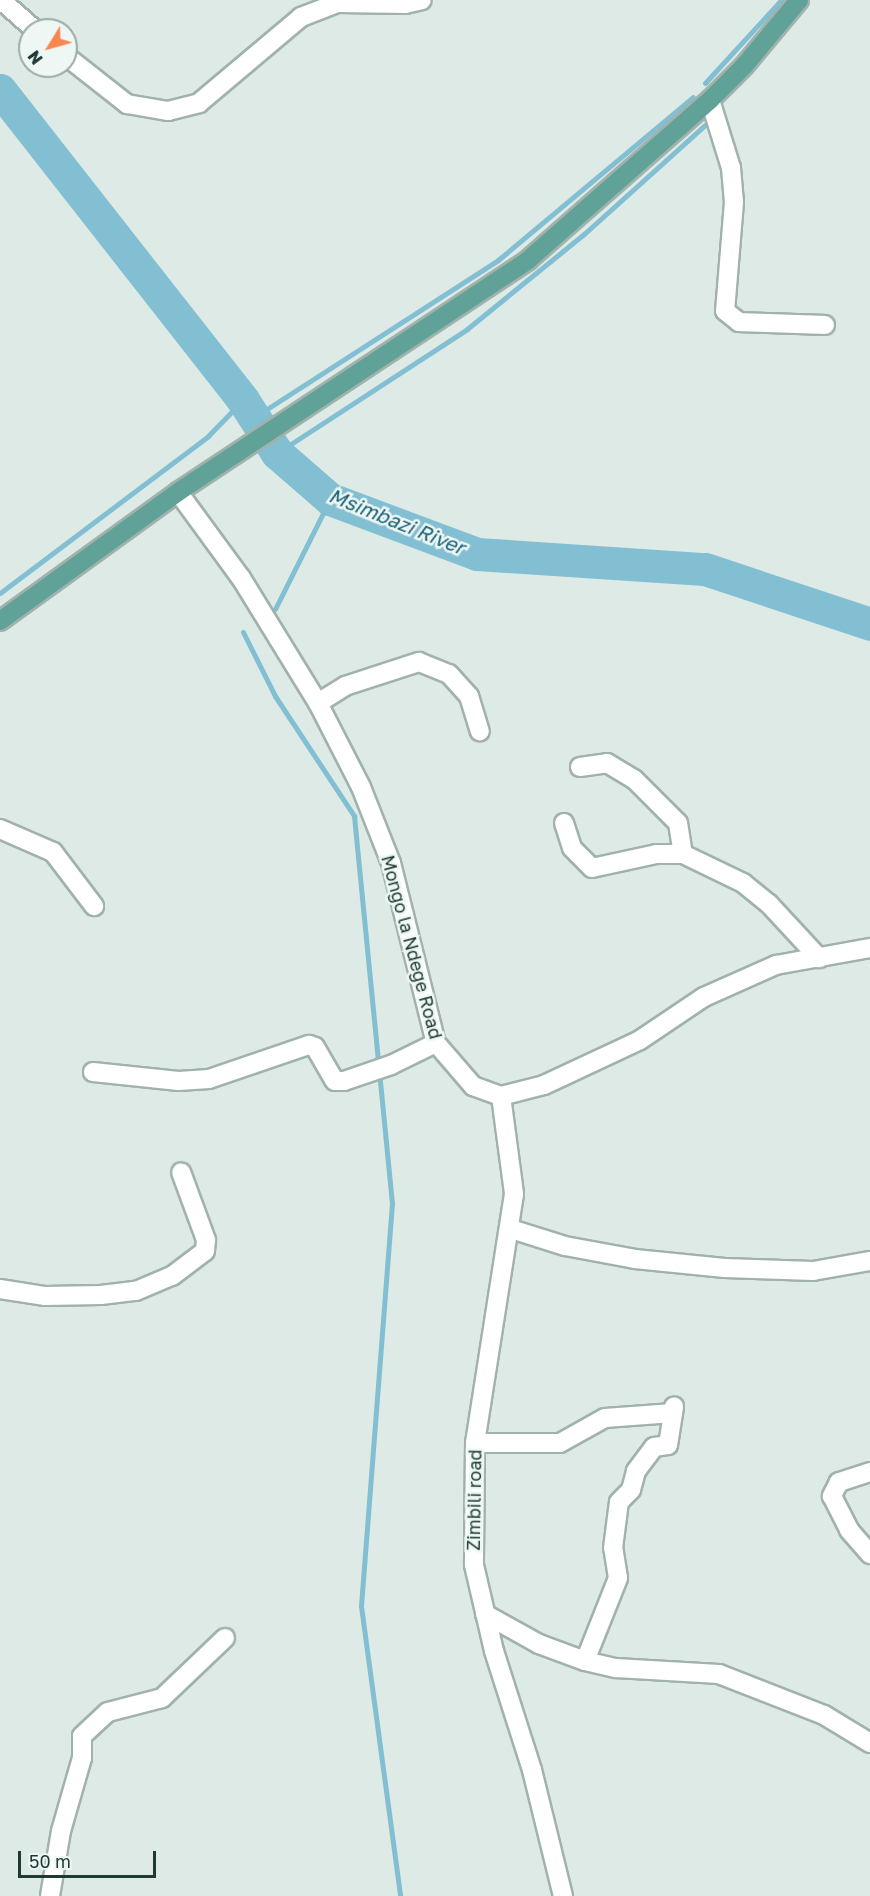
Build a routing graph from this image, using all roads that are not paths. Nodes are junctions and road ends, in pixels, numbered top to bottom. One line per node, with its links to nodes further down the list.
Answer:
1 (1, 0): 4 (street)
2 (422, 0): 5 (street)
3 (800, 0): 6 (main road)
4 (21, 18)
5 (78, 65)
6 (710, 100): 7 (street); 8 (main road)
7 (825, 325)
8 (178, 492): 9 (main road); 10 (street, Mongo la Ndege Road)
9 (0, 621)
10 (318, 703): 11 (street); 19 (street, Mongo la Ndege Road)
11 (480, 730)
12 (580, 767): 15 (street)
13 (564, 823): 15 (street)
14 (0, 829): 16 (street)
15 (683, 854): 18 (street)
16 (94, 906)
17 (870, 948): 18 (street)
18 (819, 957): 21 (street)
19 (436, 1043): 20 (street); 21 (street, Mongo la Ndege Road)
20 (93, 1072)
21 (501, 1096): 23 (street, Zimbili road)
22 (181, 1172): 25 (street)
23 (511, 1228): 24 (street); 26 (street, Zimbili road)
24 (870, 1261)
25 (0, 1288)
26 (475, 1443): 29 (street, Zimbili road); 31 (street)
27 (870, 1472): 28 (street)
28 (870, 1554)
29 (485, 1614): 31 (street); 34 (street, Zimbili road)
30 (225, 1638): 33 (street)
31 (585, 1661): 32 (street)
32 (870, 1743)
33 (50, 1896)
34 (563, 1896)

